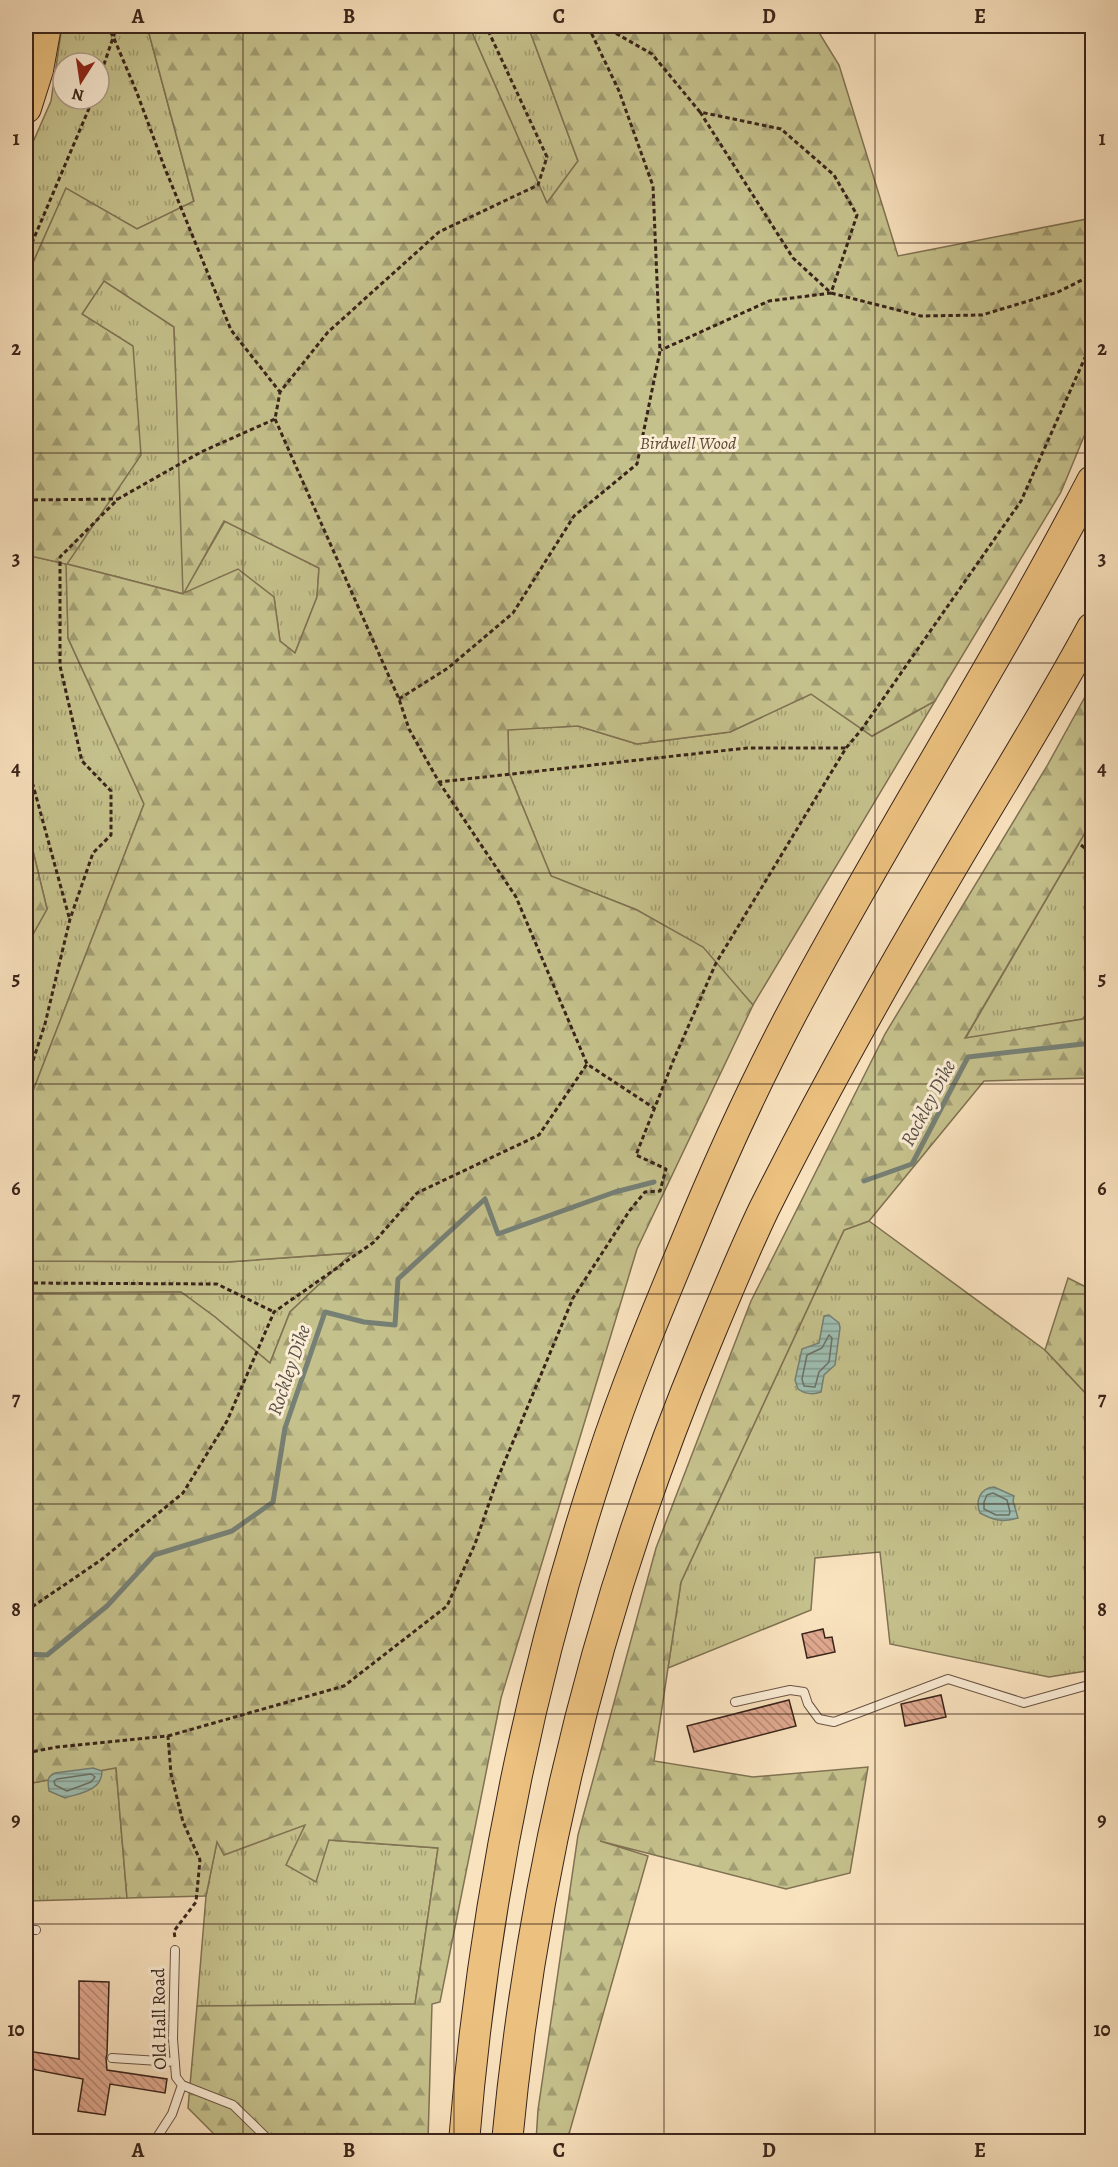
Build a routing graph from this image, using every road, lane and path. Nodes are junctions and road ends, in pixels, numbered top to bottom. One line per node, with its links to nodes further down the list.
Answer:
1 (46, 26): 9 (highway)
2 (106, 26): 7 (path)
3 (117, 26): 7 (path)
4 (486, 26): 17 (path)
5 (588, 26): 16 (path)
6 (603, 26): 11 (path)
7 (113, 36): 8 (path); 17 (path)
8 (108, 51)
9 (26, 108)
10 (88, 111): 12 (path)
11 (700, 112): 14 (path); 14 (path)
12 (26, 257)
13 (1092, 275): 14 (path)
14 (831, 293): 16 (path)
15 (1092, 342): 24 (path)
16 (660, 351): 23 (path)
17 (280, 392): 18 (path)
18 (275, 419): 20 (path); 23 (path)
19 (1092, 481): 48 (highway)
20 (118, 499): 21 (path); 29 (path)
21 (26, 500)
22 (1092, 628): 49 (highway)
23 (399, 699): 26 (path)
24 (846, 748): 26 (path); 32 (path)
25 (26, 769): 29 (path)
26 (439, 782): 30 (path)
27 (1081, 845): 28 (path)
28 (1092, 854)
29 (70, 919): 31 (path)
30 (587, 1064): 32 (path); 34 (path)
31 (26, 1082)
32 (654, 1108): 38 (path)
33 (26, 1283): 34 (path)
34 (274, 1312): 35 (path)
35 (26, 1611)
36 (1092, 1684): 37 (lane)
37 (735, 1702)
38 (168, 1737): 39 (path); 42 (path)
39 (26, 1753)
40 (26, 1929): 41 (lane)
41 (36, 1930)
42 (175, 1950): 44 (lane, Old Hall Road)
43 (112, 2058): 44 (lane)
44 (175, 2062): 45 (lane, Old Hall Road)
45 (182, 2085): 46 (lane); 47 (lane, Old Hall Road)
46 (154, 2142)
47 (271, 2142)
48 (464, 2142)
49 (507, 2142)

